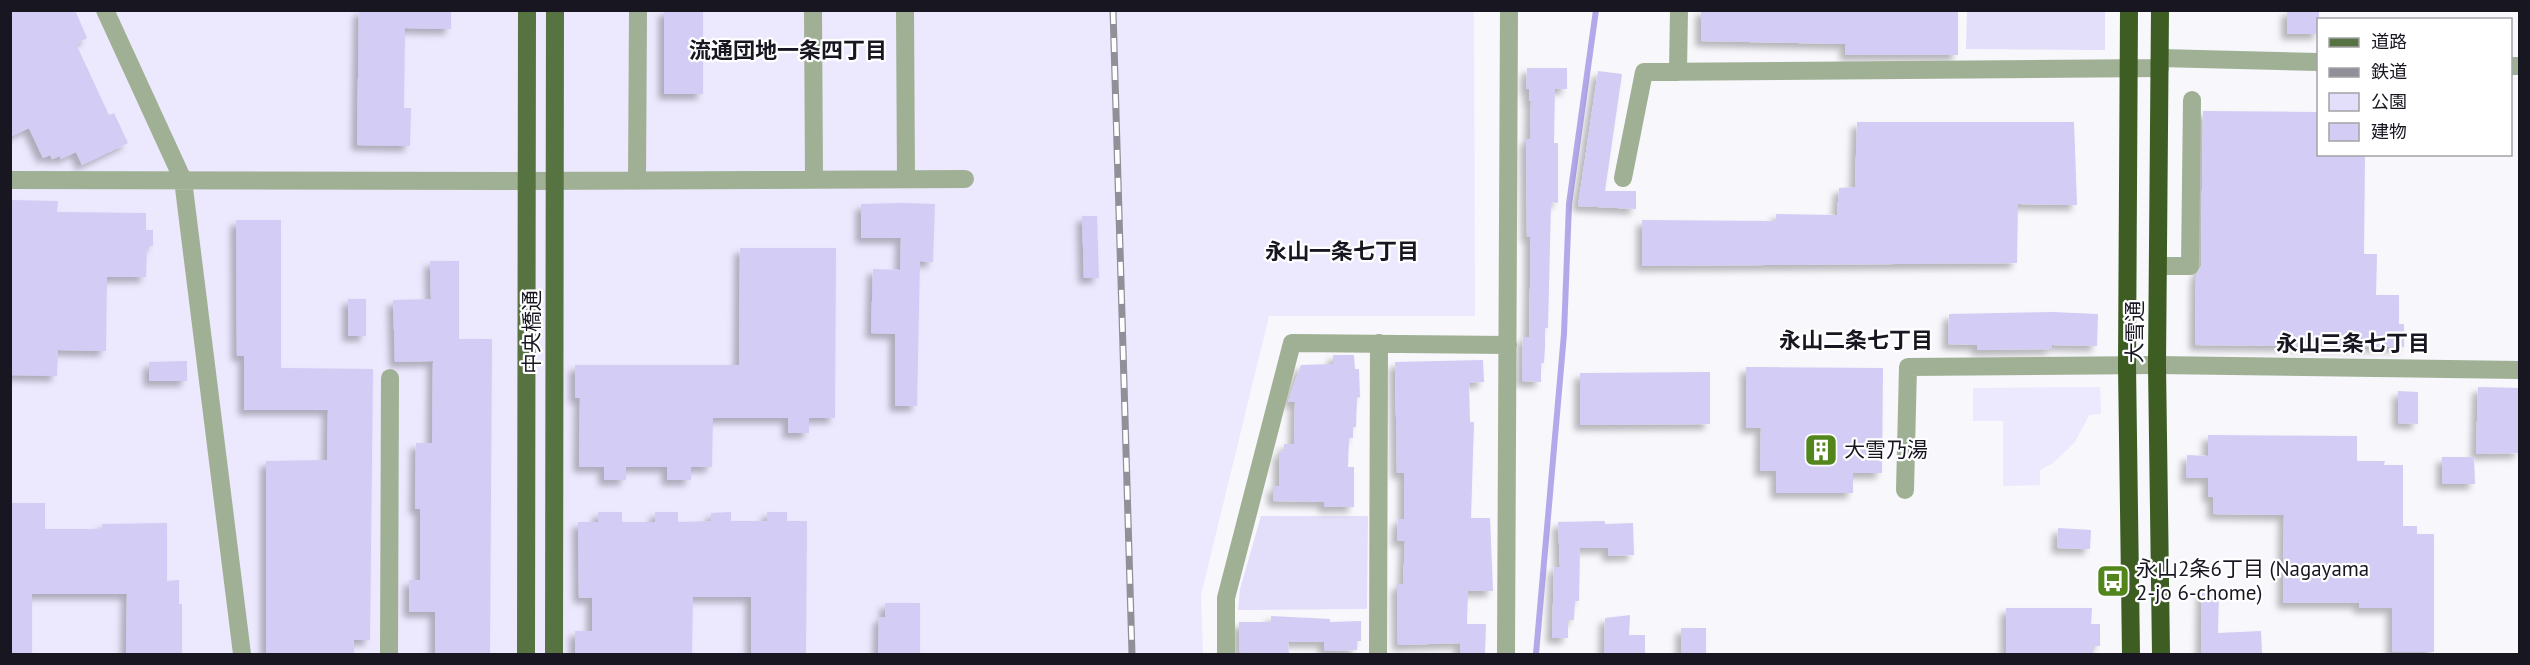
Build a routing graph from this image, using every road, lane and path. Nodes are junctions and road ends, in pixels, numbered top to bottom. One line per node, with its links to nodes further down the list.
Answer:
1 (105, 10): 21 (street)
2 (527, 10): 24 (main road, 中央橋通)
3 (555, 10): 22 (main road, 中央橋通)
4 (638, 10): 23 (street)
5 (813, 10): 16 (street)
6 (905, 10): 19 (street)
7 (1509, 10): 27 (street)
8 (1679, 10): 14 (street)
9 (2129, 10): 13 (highway, 大雪通)
10 (2160, 10): 12 (highway, 大雪通)
11 (2317, 62): 12 (street)
12 (2160, 63): 13 (street); 25 (highway, 大雪通)
13 (2129, 70): 14 (street); 28 (highway, 大雪通)
14 (1678, 72): 18 (street)
15 (2192, 100): 25 (street)
16 (814, 178): 19 (street); 23 (street)
17 (965, 178): 19 (street)
18 (1623, 178)
19 (906, 179)
20 (10, 180): 21 (street)
21 (183, 180): 24 (street); 33 (street)
22 (554, 181): 23 (street); 24 (street); 36 (main road, 中央橋通)
23 (637, 181)
24 (527, 182): 35 (main road, 中央橋通)
25 (2158, 266): 29 (highway, 大雪通)
26 (1379, 343): 27 (street); 37 (street); 38 (street)
27 (1508, 345): 39 (street)
28 (2127, 365): 29 (street); 32 (street); 40 (highway, 大雪通)
29 (2157, 365): 30 (street); 41 (highway, 大雪通)
30 (2520, 369)
31 (390, 378): 34 (street)
32 (1905, 490)
33 (242, 654)
34 (389, 654)
35 (526, 654)
36 (554, 654)
37 (1227, 654)
38 (1378, 654)
39 (1506, 654)
40 (2131, 654)
41 (2161, 654)

